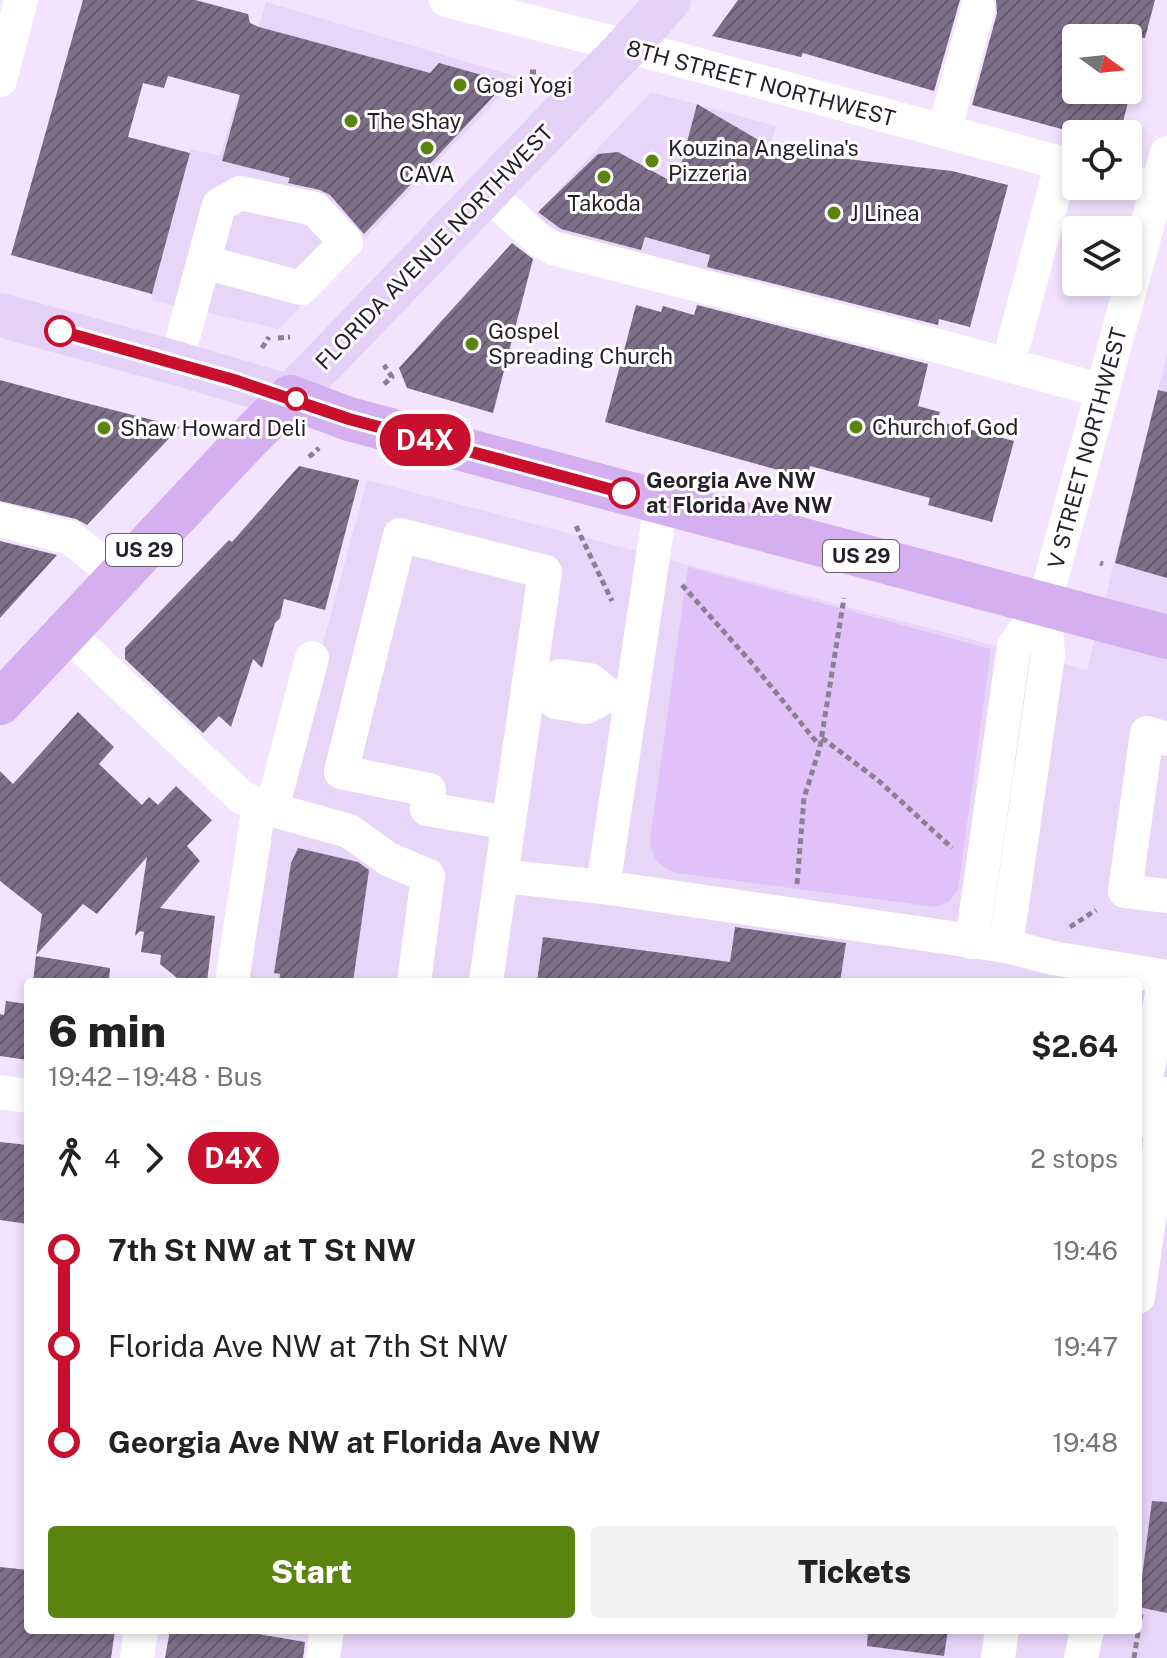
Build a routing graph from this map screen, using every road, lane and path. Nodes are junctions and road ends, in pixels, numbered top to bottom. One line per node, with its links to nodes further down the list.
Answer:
1 (21, 0): 6 (street)
2 (446, 0): 5 (street, 8TH STREET NORTHWEST)
3 (669, 0): 5 (main road, FLORIDA AVENUE NORTHWEST)
4 (978, 8): 7 (street)
5 (626, 48): 7 (street, 8TH STREET NORTHWEST); 12 (main road, FLORIDA AVENUE NORTHWEST)
6 (0, 80)
7 (944, 131): 9 (street, 8TH STREET NORTHWEST)
8 (1167, 153): 10 (street, V STREET NORTHWEST)
9 (1062, 163)
10 (1151, 187): 23 (street, V STREET NORTHWEST)
11 (1062, 188): 18 (street)
12 (486, 192): 23 (street); 24 (main road, FLORIDA AVENUE NORTHWEST)
13 (204, 262): 20 (street)
14 (0, 315): 20 (main road)
15 (269, 337): 19 (path)
16 (290, 337): 17 (path)
17 (278, 338)
18 (1014, 342)
19 (262, 348)
20 (176, 363): 24 (main road)
21 (384, 365): 22 (path)
22 (384, 384)
23 (1103, 391): 35 (street, V STREET NORTHWEST)
24 (290, 397): 29 (highway, US 29); 32 (highway, FLORIDA AVENUE NORTHWEST / US 29)
25 (195, 424): 26 (path)
26 (209, 429)
27 (320, 447): 28 (path)
28 (309, 457)
29 (661, 503): 35 (highway, US 29); 41 (street)
30 (0, 520): 32 (street)
31 (576, 526): 36 (path)
32 (119, 577): 37 (highway, FLORIDA AVENUE NORTHWEST / US 29)
33 (682, 585): 45 (path)
34 (844, 598): 43 (path)
35 (1044, 605): 38 (highway, US 29); 53 (street); 54 (street)
36 (618, 614)
37 (67, 633): 42 (highway, FLORIDA AVENUE NORTHWEST / US 29); 46 (street)
38 (1167, 637)
39 (312, 658): 46 (street)
40 (538, 687): 41 (street); 47 (street); 47 (street)
41 (620, 696): 50 (street)
42 (0, 703)
43 (822, 738): 45 (path); 48 (path)
44 (1167, 739): 52 (street)
45 (820, 747): 51 (path)
46 (266, 807): 57 (street); 58 (street)
47 (509, 823): 49 (street)
48 (957, 851)
49 (501, 876): 50 (street); 59 (street)
50 (603, 887): 53 (street)
51 (796, 894)
52 (1167, 896)
53 (972, 942): 54 (street)
54 (1006, 946): 55 (street)
55 (1105, 974): 56 (street)
56 (1166, 977): 63 (street)
57 (233, 978)
58 (415, 978)
59 (487, 978)
60 (0, 1092): 62 (street)
61 (1167, 1094): 64 (street)
62 (24, 1095)
63 (1142, 1100)
64 (1142, 1269)
65 (140, 1634): 70 (street)
66 (326, 1634): 71 (street)
67 (1001, 1634): 72 (street)
68 (1086, 1634): 73 (street)
69 (1138, 1634): 74 (path)
70 (137, 1658)
71 (323, 1658)
72 (998, 1658)
73 (1081, 1658)
74 (1134, 1658)

